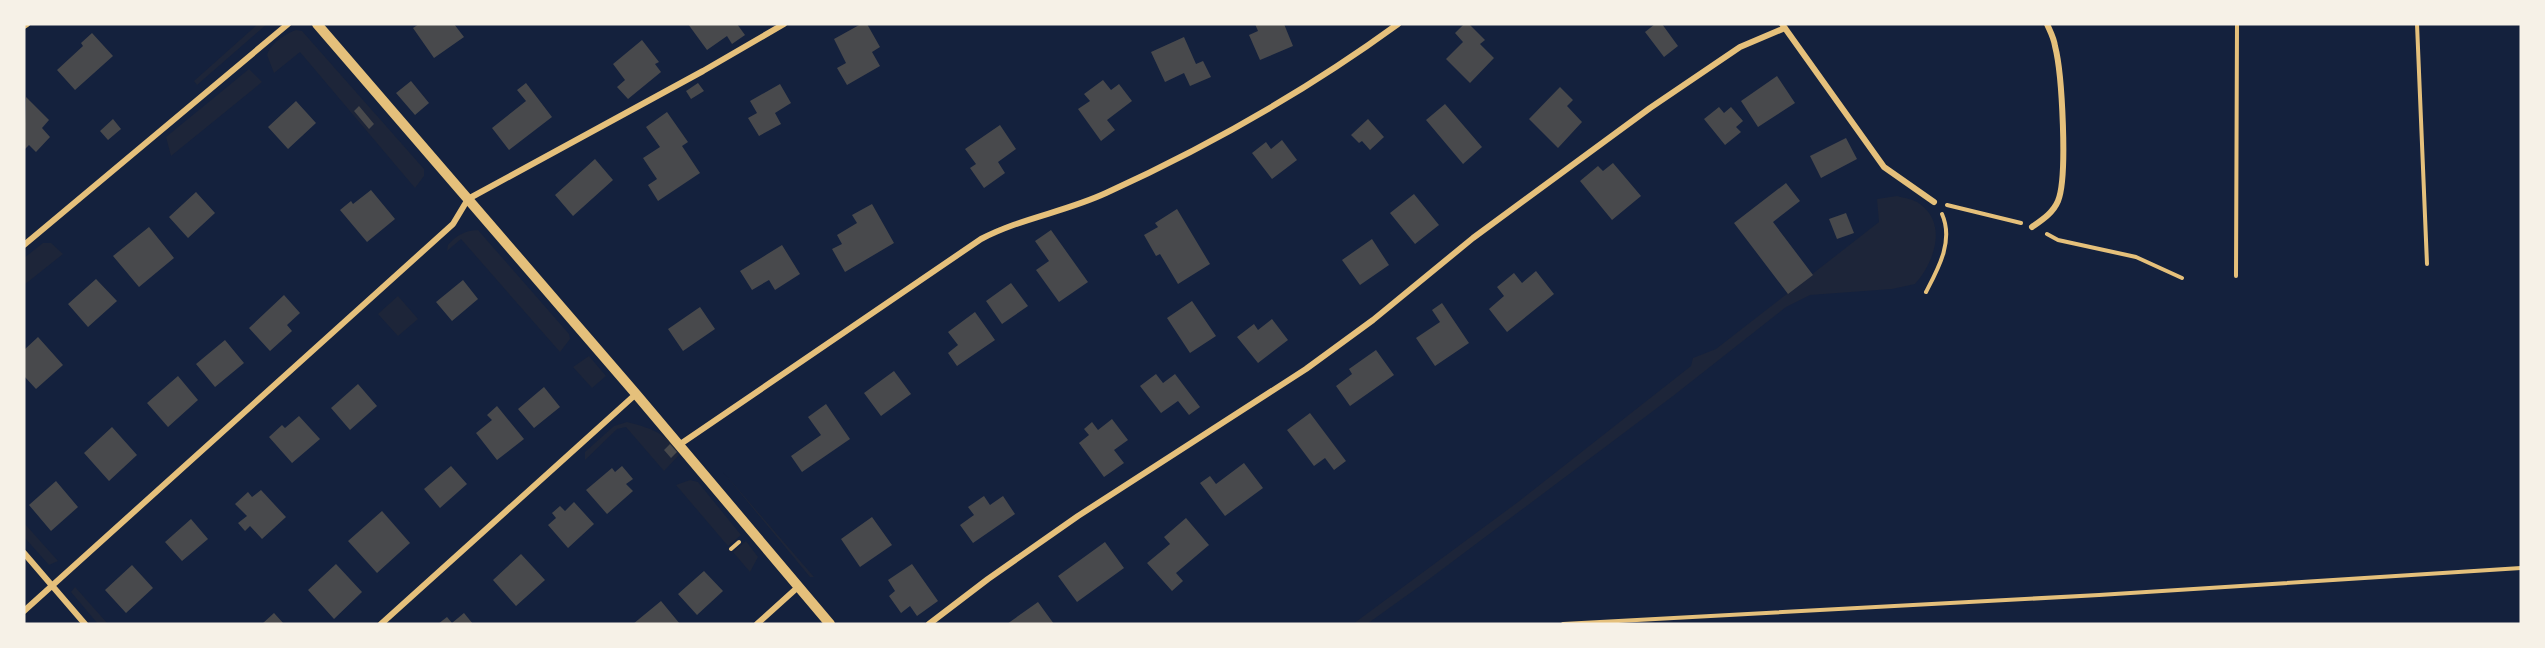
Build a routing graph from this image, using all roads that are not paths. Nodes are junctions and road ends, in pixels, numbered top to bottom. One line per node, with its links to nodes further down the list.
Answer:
1 (288, 24): 10 (street)
2 (317, 24): 7 (street)
3 (784, 24): 7 (street)
4 (1398, 24): 12 (street)
5 (2047, 24): 9 (street)
6 (1783, 26): 8 (street); 21 (street)
7 (468, 199): 11 (street); 14 (street)
8 (1934, 202)
9 (2032, 227)
10 (24, 245)
11 (636, 394): 12 (street); 18 (street)
12 (680, 445): 15 (street)
13 (24, 553): 14 (street)
14 (52, 586): 16 (street); 17 (street)
15 (798, 587): 19 (street); 20 (street)
16 (24, 611)
17 (85, 624)
18 (381, 624)
19 (757, 624)
20 (830, 624)
21 (929, 624)

